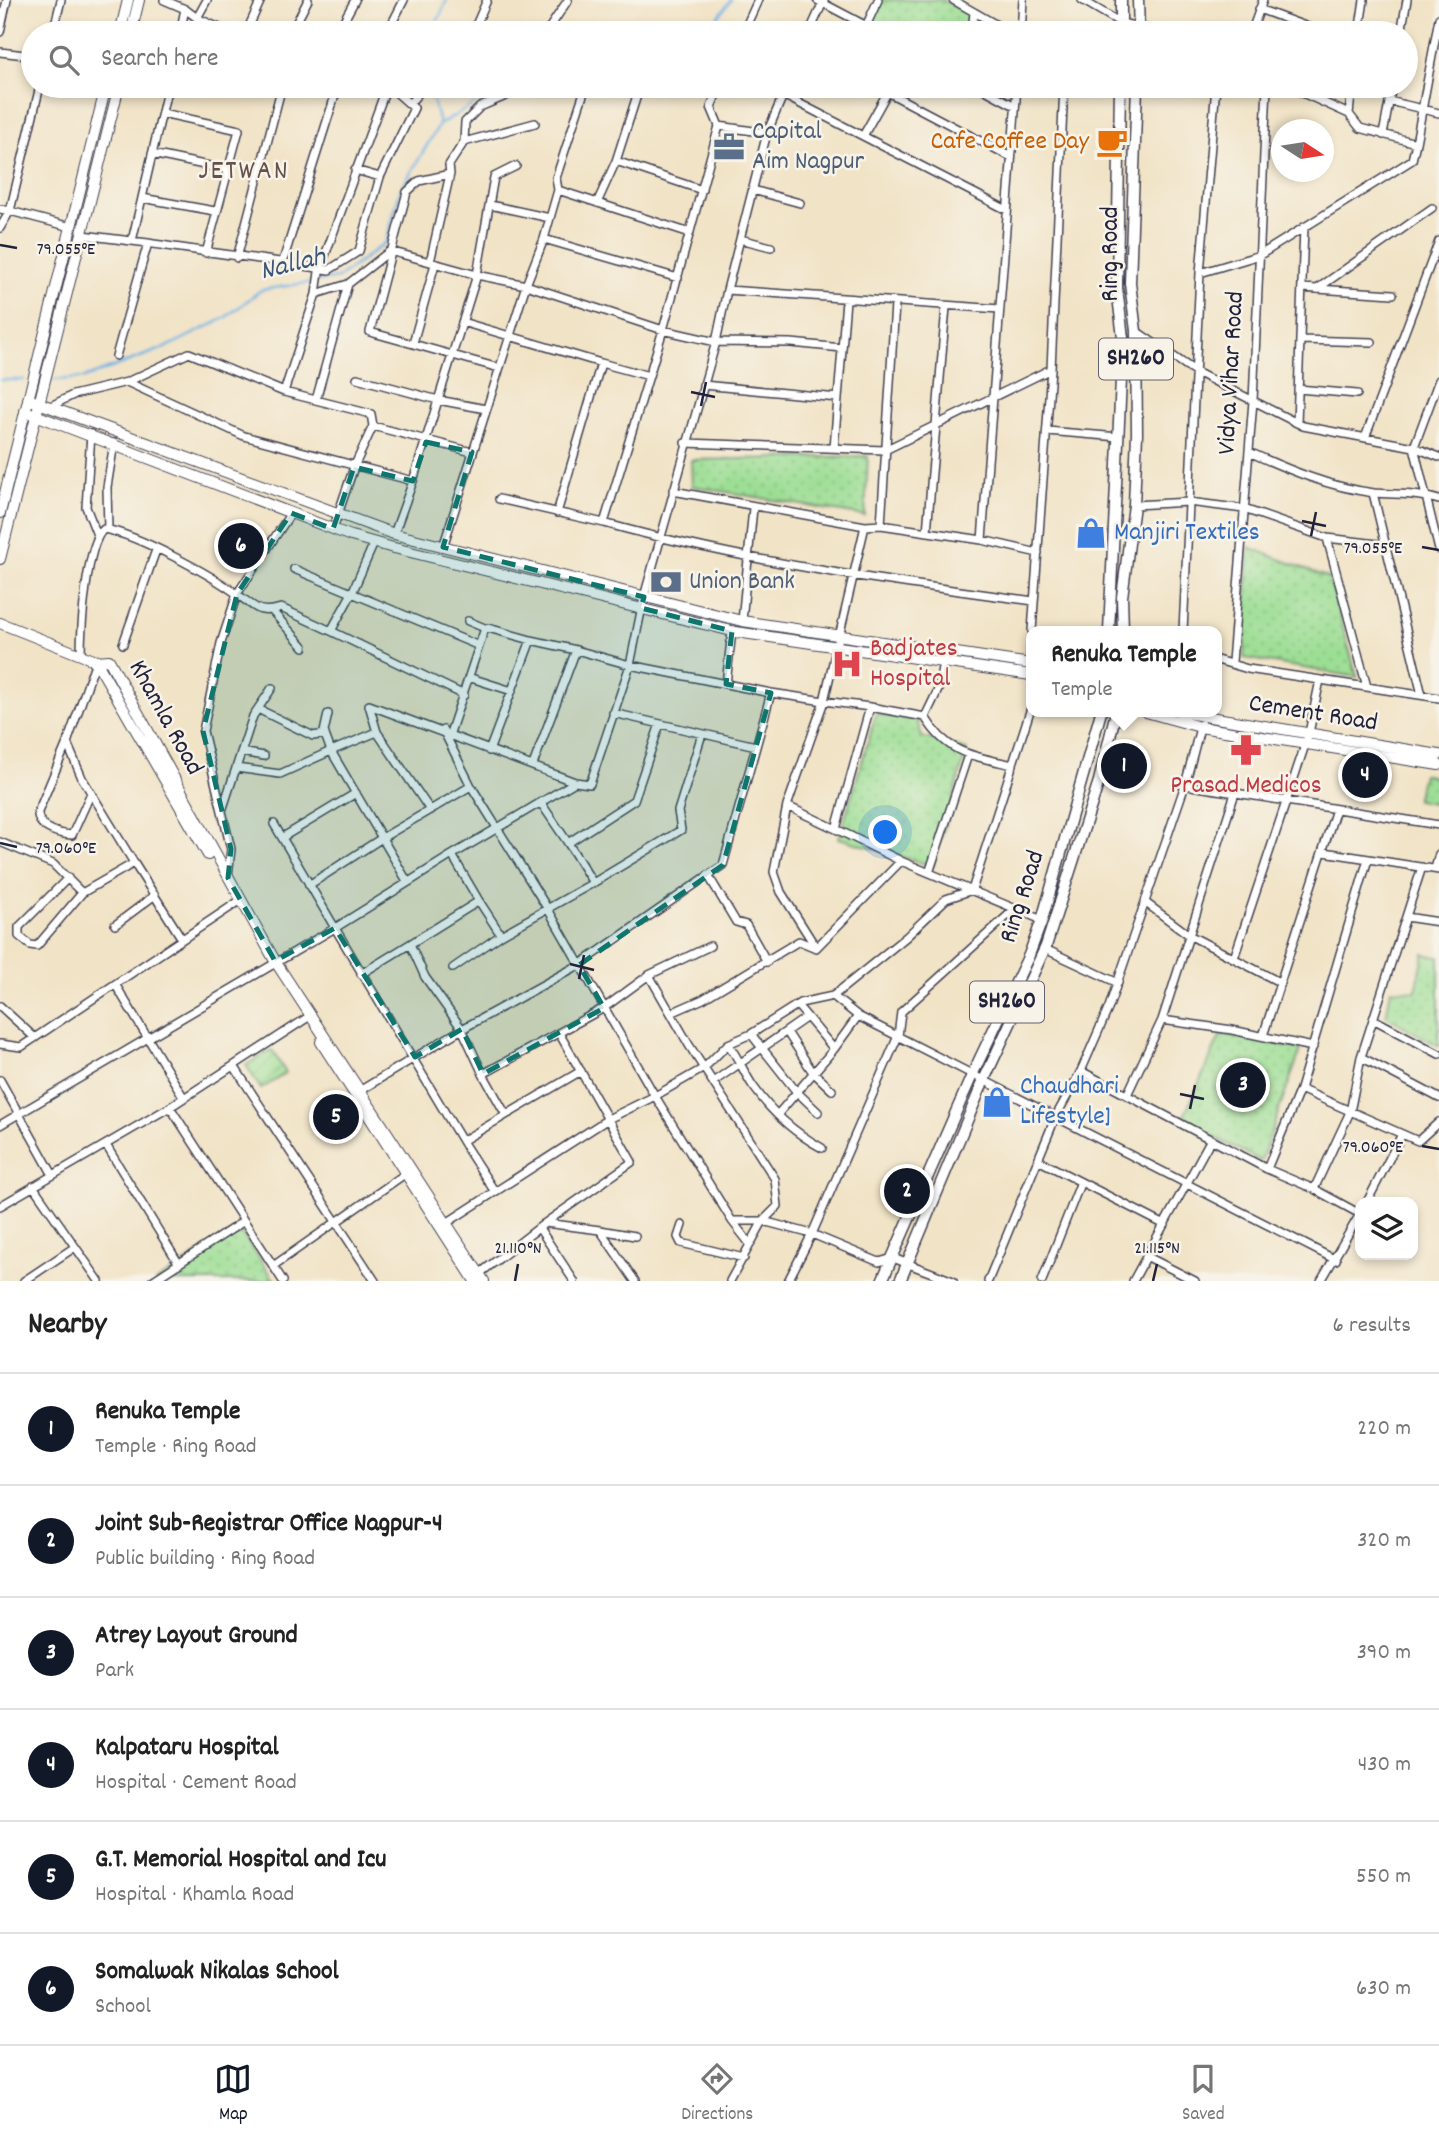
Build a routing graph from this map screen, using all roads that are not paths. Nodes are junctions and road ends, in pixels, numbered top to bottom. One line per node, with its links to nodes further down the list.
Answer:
1 (7, 0): 54 (street)
2 (61, 0): 29 (street)
3 (128, 0): 30 (main road)
4 (139, 0): 31 (main road)
5 (164, 0): 24 (street)
6 (207, 0): 27 (street)
7 (307, 0): 35 (street)
8 (355, 0): 36 (street)
9 (404, 0): 37 (street)
10 (487, 0): 38 (street)
11 (568, 0): 39 (street)
12 (758, 0): 40 (street)
13 (878, 0): 43 (street)
14 (953, 0): 26 (street)
15 (1023, 0): 46 (street)
16 (1082, 0): 47 (street)
17 (1121, 0): 48 (main road)
18 (1138, 0): 49 (main road)
19 (1263, 0): 25 (street)
20 (1364, 0): 52 (street)
21 (1407, 0): 53 (street)
22 (260, 1): 34 (street)
23 (821, 1): 41 (street); 42 (street)
24 (185, 9): 27 (street); 32 (street)
25 (1259, 9): 50 (street); 51 (street)
26 (974, 12): 44 (street); 45 (street)
27 (197, 18): 33 (street)
28 (1439, 18): 87 (street)
29 (56, 21)
30 (123, 21)
31 (134, 21)
32 (182, 21)
33 (204, 21)
34 (251, 21)
35 (297, 21)
36 (344, 21)
37 (393, 21)
38 (478, 21)
39 (554, 21)
40 (748, 21)
41 (814, 21)
42 (857, 21)
43 (868, 21)
44 (973, 21)
45 (990, 21)
46 (1022, 21)
47 (1111, 21)
48 (1121, 21)
49 (1139, 21)
50 (1255, 21)
51 (1292, 21)
52 (1361, 21)
53 (1403, 21)
54 (0, 32)
55 (0, 52): 56 (street)
56 (21, 55)
57 (37, 98): 116 (street)
58 (103, 98): 119 (main road)
59 (116, 98): 123 (main road)
60 (165, 98): 88 (street)
61 (279, 98): 133 (street)
62 (334, 98): 134 (street)
63 (383, 98): 103 (street)
64 (402, 98): 85 (street)
65 (414, 98): 85 (street)
66 (496, 98): 96 (street)
67 (582, 98): 106 (street)
68 (636, 98): 100 (street)
69 (715, 98): 92 (street)
70 (782, 98): 93 (street)
71 (789, 98): 95 (street)
72 (885, 98): 95 (street)
73 (906, 98): 99 (street)
74 (1000, 98): 86 (street)
75 (1016, 98): 86 (street)
76 (1063, 98): 164 (street)
77 (1120, 98): 191 (main road, Ring Road / SH260)
78 (1137, 98): 153 (main road, Ring Road / SH260)
79 (1215, 98): 137 (street)
80 (1267, 98): 132 (street, Vidya Vihar Road)
81 (1314, 98): 90 (street)
82 (1351, 98): 90 (street)
83 (1390, 98): 84 (street)
84 (1389, 101): 87 (street); 94 (street)
85 (409, 104): 105 (street)
86 (1015, 106): 99 (street)
87 (1422, 109): 89 (street); 97 (street)
88 (162, 113): 98 (street); 102 (street)
89 (1439, 113)
90 (1349, 114): 94 (street)
91 (536, 123): 96 (street)
92 (719, 126): 93 (street); 107 (street)
93 (767, 133): 108 (street)
94 (1383, 135): 97 (street)
95 (863, 136): 115 (street)
96 (464, 142): 104 (street)
97 (1416, 143): 120 (street)
98 (152, 154): 102 (street); 109 (street)
99 (1011, 157): 115 (street)
100 (616, 161): 107 (street); 110 (street)
101 (516, 166): 112 (street)
102 (228, 170): 117 (street)
103 (355, 170): 105 (street); 136 (street)
104 (450, 174): 130 (street); 135 (street)
105 (380, 177): 136 (street)
106 (558, 190): 110 (street); 118 (street)
107 (702, 190): 122 (street)
108 (752, 190): 111 (street); 125 (street)
109 (142, 198): 117 (street); 126 (street)
110 (597, 203): 122 (street)
111 (800, 203)
112 (490, 205): 118 (street); 138 (street)
113 (1432, 208): 143 (street)
114 (0, 209): 116 (street)
115 (1007, 210): 150 (street)
116 (10, 211): 119 (street); 121 (street)
117 (215, 211): 131 (street)
118 (550, 218): 124 (street)
119 (71, 227): 177 (main road)
120 (1304, 227): 132 (street); 142 (street)
121 (0, 228)
122 (690, 233): 139 (street)
123 (83, 235): 126 (street); 181 (main road)
124 (544, 239): 139 (street); 141 (street)
125 (740, 239): 129 (street); 145 (street)
126 (132, 241): 128 (street)
127 (1439, 241): 192 (street)
128 (148, 243): 131 (street); 161 (street)
129 (771, 247)
130 (390, 251): 135 (street); 140 (street); 158 (street)
131 (206, 253): 133 (street)
132 (1260, 255): 137 (street); 180 (street, Vidya Vihar Road)
133 (237, 258): 134 (street)
134 (283, 261): 136 (street)
135 (432, 263): 138 (street); 158 (street)
136 (319, 271): 144 (street)
137 (1200, 273): 165 (street)
138 (477, 275): 141 (street); 151 (street)
139 (678, 278): 152 (street)
140 (348, 284): 144 (street); 178 (street)
141 (526, 285): 152 (street); 154 (street)
142 (1302, 288): 143 (street); 155 (street)
143 (1317, 289): 146 (street)
144 (318, 290): 172 (street)
145 (727, 290): 147 (street); 156 (street)
146 (1393, 294)
147 (846, 300): 148 (street); 159 (street)
148 (895, 304): 149 (street); 198 (street)
149 (946, 307): 150 (street); 188 (street)
150 (1000, 309): 175 (street)
151 (462, 321): 154 (street); 160 (street)
152 (663, 330): 156 (street); 166 (street)
153 (1136, 331): 165 (street); 210 (main road, Ring Road / SH260)
154 (509, 337): 162 (street); 163 (street)
155 (1300, 340): 157 (street); 171 (street)
156 (716, 342): 159 (street); 170 (street)
157 (1372, 342)
158 (413, 343): 160 (street)
159 (842, 348): 176 (street)
160 (452, 354): 163 (street); 179 (street)
161 (116, 356)
162 (601, 363): 166 (street); 215 (street)
163 (499, 368): 183 (street)
164 (1051, 369): 175 (street); 189 (street)
165 (1196, 372): 180 (street); 209 (street)
166 (649, 376): 217 (street)
167 (357, 377): 179 (street)
168 (1439, 380): 174 (street)
169 (127, 382): 172 (street); 182 (street); 202 (street)
170 (703, 385): 176 (street); 195 (street)
171 (1298, 389): 173 (street); 186 (street)
172 (284, 392): 178 (street)
173 (1357, 394)
174 (1436, 395): 196 (street)
175 (993, 396): 188 (street); 227 (street)
176 (838, 398): 197 (street)
177 (28, 399): 181 (main road); 184 (main road)
178 (316, 400): 187 (street)
179 (438, 400): 183 (street); 193 (street)
180 (1253, 401): 186 (street); 200 (street, Vidya Vihar Road)
181 (40, 403): 182 (main road); 185 (main road)
182 (51, 406): 216 (main road)
183 (486, 409): 199 (street)
184 (25, 411): 185 (main road); 213 (main road)
185 (37, 414): 190 (main road); 235 (main road)
186 (1297, 423): 192 (street)
187 (373, 426): 193 (street); 202 (street)
188 (936, 426): 198 (street); 222 (street)
189 (1047, 431): 191 (street); 233 (street)
190 (91, 434): 194 (main road); 224 (street)
191 (1119, 438): 248 (main road, Ring Road / SH260)
192 (1365, 438): 196 (street)
193 (426, 442): 199 (street); 203 (street)
194 (114, 443): 214 (main road); 221 (street)
195 (685, 443): 197 (street); 204 (street)
196 (1414, 447): 201 (street); 206 (street)
197 (834, 448): 198 (street)
198 (885, 450): 218 (street)
199 (472, 452): 230 (street)
200 (1248, 452): 205 (street); 212 (street, Vidya Vihar Road)
201 (1439, 457)
202 (354, 467): 203 (street); 216 (street)
203 (413, 481): 223 (street)
204 (673, 491): 211 (street); 225 (street)
205 (1373, 493): 206 (street); 229 (street)
206 (1426, 495): 208 (street); 232 (street)
207 (499, 499): 215 (street)
208 (1439, 500)
209 (1189, 502): 210 (street); 212 (street); 250 (street)
210 (1134, 505): 249 (main road, Ring Road / SH260)
211 (753, 508): 219 (street); 234 (street)
212 (1244, 509): 226 (street); 265 (street, Vidya Vihar Road)
213 (0, 513)
214 (291, 513): 220 (main road); 239 (street)
215 (557, 513): 217 (street)
216 (338, 516): 220 (street); 223 (main road)
217 (604, 523): 225 (street)
218 (881, 525): 219 (street); 222 (street)
219 (864, 526): 237 (street)
220 (333, 529): 228 (main road)
221 (108, 530): 224 (street); 231 (street)
222 (927, 532): 227 (street)
223 (394, 534): 230 (main road)
224 (97, 535): 261 (street)
225 (660, 538): 234 (street); 240 (street)
226 (1327, 538): 229 (street); 272 (street)
227 (982, 540): 233 (street)
228 (373, 542): 238 (street); 242 (main road)
229 (1385, 545): 277 (street)
230 (443, 547): 240 (main road)
231 (156, 550): 239 (street); 256 (street)
232 (1439, 550)
233 (1038, 553): 241 (street)
234 (751, 556): 237 (street); 245 (street)
235 (0, 559)
236 (294, 569): 238 (street)
237 (855, 577): 241 (street); 254 (street)
238 (352, 593): 252 (street); 257 (street)
239 (237, 594): 243 (street); 320 (street)
240 (644, 597): 242 (street); 245 (main road)
241 (1034, 601): 247 (street)
242 (641, 608): 253 (main road); 267 (street)
243 (272, 611): 252 (street); 259 (street)
244 (468, 621): 251 (street)
245 (742, 621): 254 (main road)
246 (0, 623): 261 (main road)
247 (1032, 626)
248 (1109, 626)
249 (1123, 626)
250 (1182, 626)
251 (487, 628): 255 (street); 257 (street)
252 (331, 631): 276 (street)
253 (732, 631): 258 (main road); 271 (street)
254 (840, 635): 258 (street); 262 (main road)
255 (531, 640): 260 (street); 274 (street)
256 (122, 644)
257 (479, 646): 269 (street)
258 (837, 646): 262 (main road); 279 (street)
259 (304, 647)
260 (576, 650): 267 (street); 307 (street)
261 (81, 655): 263 (main road)
262 (944, 656): 266 (main road); 268 (main road); 284 (street)
263 (96, 661): 298 (street); 341 (main road, Khamla Road); 350 (main road, Khamla Road)
264 (1222, 661): 265 (street)
265 (1231, 662): 270 (street)
266 (1026, 663)
267 (629, 665): 271 (street); 282 (street)
268 (1026, 674)
269 (471, 678): 274 (street); 276 (street)
270 (1320, 680): 272 (street); 295 (street)
271 (726, 684): 275 (street)
272 (1367, 687): 277 (street)
273 (272, 688): 281 (street)
274 (512, 691): 302 (street)
275 (771, 693): 279 (street); 300 (street)
276 (464, 695): 294 (street)
277 (1422, 695): 278 (street)
278 (1439, 698)
279 (824, 701): 280 (street); 319 (street)
280 (870, 707): 284 (street); 325 (street)
281 (257, 709): 296 (street); 303 (street)
282 (613, 713): 291 (street); 311 (street)
283 (328, 714): 296 (street)
284 (925, 717): 304 (street)
285 (1028, 717): 308 (street)
286 (1100, 717): 355 (main road, Ring Road / SH260)
287 (1115, 717): 364 (main road, Ring Road / SH260)
288 (1164, 717): 292 (main road, Cement Road)
289 (1202, 717): 292 (street)
290 (1208, 717): 295 (main road, Cement Road)
291 (660, 724): 297 (street); 330 (street)
292 (1200, 727): 299 (main road, Cement Road); 312 (street)
293 (377, 732): 294 (street); 301 (street); 322 (street)
294 (446, 732): 302 (street); 313 (street)
295 (1309, 733): 299 (street); 305 (main road, Cement Road)
296 (325, 734): 301 (street)
297 (702, 734): 300 (street); 344 (street)
298 (66, 743): 314 (street); 314 (street)
299 (1304, 744): 309 (main road, Cement Road); 317 (street)
300 (756, 746): 340 (street)
301 (331, 751): 310 (street); 315 (street)
302 (489, 751): 307 (street)
303 (241, 752): 306 (street); 310 (street)
304 (968, 755): 308 (street); 338 (street)
305 (1439, 755)
306 (264, 757)
307 (533, 765): 311 (street)
308 (1013, 765): 346 (street)
309 (1439, 765)
310 (236, 768): 320 (street)
311 (575, 782): 318 (street)
312 (1185, 785): 316 (street); 351 (street)
313 (471, 786): 322 (street); 326 (street)
314 (91, 793): 336 (street)
315 (356, 793): 327 (street); 328 (street)
316 (1235, 793): 317 (street); 361 (street)
317 (1286, 800): 321 (street); 368 (street)
318 (541, 803): 326 (street); 330 (street)
319 (788, 806): 325 (street); 366 (street)
320 (223, 808): 341 (street)
321 (1336, 808): 324 (street); 331 (street)
322 (430, 810): 328 (street)
323 (274, 824): 327 (street)
324 (1439, 825)
325 (836, 829): 335 (street)
326 (497, 830): 332 (street); 353 (street)
327 (283, 837): 345 (street)
328 (382, 838): 343 (street); 345 (street)
329 (0, 842): 342 (street)
330 (568, 844): 344 (street)
331 (1324, 852): 334 (street); 376 (street)
332 (452, 855): 343 (street); 349 (street)
333 (1439, 855): 339 (street)
334 (1368, 859): 337 (street); 398 (street)
335 (901, 861): 338 (street); 366 (street)
336 (134, 863): 347 (street); 348 (street)
337 (1422, 867): 339 (street); 354 (street)
338 (930, 870): 346 (street)
339 (1437, 870)
340 (708, 875): 370 (street); 371 (street)
341 (228, 877): 350 (main road, Khamla Road)
342 (68, 878): 347 (street); 347 (street)
343 (407, 881): 358 (street)
344 (593, 883): 353 (street)
345 (309, 886): 358 (street)
346 (972, 890): 352 (street); 378 (street)
347 (83, 893): 367 (street)
348 (155, 895): 357 (street); 362 (street)
349 (479, 901): 360 (street); 363 (street)
350 (239, 902): 362 (street); 369 (main road, Khamla Road)
351 (1146, 903): 361 (street); 375 (street)
352 (1016, 908): 355 (street); 392 (street)
353 (549, 911): 360 (street); 371 (street)
354 (1406, 917): 356 (street); 386 (street)
355 (1042, 920): 359 (main road, Ring Road / SH260)
356 (1439, 922)
357 (115, 925)
358 (335, 928): 369 (street); 373 (street)
359 (1037, 934): 364 (street); 410 (main road, Ring Road / SH260)
360 (501, 935): 372 (street)
361 (1189, 935): 368 (street); 387 (street)
362 (182, 939): 377 (street)
363 (410, 944): 373 (street); 388 (street)
364 (1046, 944): 375 (street); 413 (main road, Ring Road / SH260)
365 (710, 946): 374 (street)
366 (816, 948): 370 (street)
367 (39, 949)
368 (1234, 958): 376 (street)
369 (274, 962): 384 (main road, Khamla Road); 394 (street)
370 (767, 962): 382 (street)
371 (579, 965): 381 (street); 388 (street)
372 (453, 968)
373 (361, 974): 402 (street)
374 (649, 975): 381 (street); 382 (street)
375 (1118, 983): 409 (street)
376 (1281, 983): 393 (street)
377 (115, 984): 394 (street); 395 (street)
378 (833, 996): 379 (street); 383 (street)
379 (797, 1005): 385 (street); 391 (street)
380 (0, 1006): 395 (street)
381 (604, 1008): 390 (street); 420 (street)
382 (671, 1013): 406 (street)
383 (858, 1016): 392 (street); 400 (street)
384 (308, 1017): 405 (street); 416 (main road, Khamla Road); 440 (main road, Khamla Road)
385 (807, 1017): 389 (street); 400 (street)
386 (1373, 1019): 401 (street); 403 (street)
387 (1162, 1020): 393 (street); 419 (street)
388 (462, 1028): 402 (street); 411 (street)
389 (787, 1032): 399 (street); 408 (street)
390 (559, 1033): 407 (street); 411 (street)
391 (751, 1034): 397 (street); 399 (street)
392 (898, 1036): 410 (street); 460 (street)
393 (1263, 1036): 398 (street)
394 (148, 1037): 421 (street); 426 (street)
395 (35, 1038): 396 (street)
396 (0, 1044)
397 (728, 1044): 404 (street); 406 (street)
398 (1312, 1047): 415 (street)
399 (765, 1048): 404 (street); 418 (street)
400 (834, 1049): 408 (street)
401 (1439, 1054)
402 (415, 1057): 416 (street); 435 (street)
403 (1361, 1057): 422 (street); 425 (street)
404 (742, 1063): 414 (street); 427 (street)
405 (234, 1066): 421 (street); 452 (street)
406 (704, 1068): 414 (street); 420 (street)
407 (581, 1071): 428 (street); 430 (street)
408 (813, 1071): 417 (street); 418 (street)
409 (1081, 1071): 419 (street); 429 (street)
410 (972, 1073): 413 (street); 466 (main road, Ring Road / SH260)
411 (484, 1074): 428 (street)
412 (0, 1080): 426 (street)
413 (984, 1080): 429 (street); 469 (main road, Ring Road / SH260)
414 (713, 1082): 453 (street)
415 (1300, 1089): 425 (street); 439 (street)
416 (361, 1090): 455 (main road, Khamla Road)
417 (832, 1090)
418 (796, 1091): 424 (street); 427 (street)
419 (1127, 1095): 434 (street)
420 (655, 1096): 430 (street); 450 (street)
421 (184, 1098): 423 (street)
422 (1439, 1098)
423 (170, 1107): 436 (street); 451 (street)
424 (818, 1112)
425 (1350, 1112): 433 (street); 445 (street)
426 (20, 1113): 432 (street); 441 (street)
427 (778, 1114): 437 (street)
428 (506, 1115): 435 (street)
429 (1056, 1116): 438 (street); 442 (street)
430 (608, 1119): 446 (street); 458 (street)
431 (1439, 1122): 433 (street)
432 (0, 1125)
433 (1401, 1136): 447 (street)
434 (1212, 1139): 439 (street); 442 (street)
435 (462, 1141): 446 (street)
436 (106, 1145): 441 (street); 468 (street)
437 (822, 1148)
438 (1038, 1160): 443 (street); 484 (street)
439 (1266, 1169): 445 (street)
440 (405, 1174): 452 (street); 471 (main road, Khamla Road)
441 (53, 1175): 444 (street)
442 (1189, 1183): 457 (street); 467 (street)
443 (1080, 1184): 457 (street); 485 (street)
444 (33, 1186): 448 (street); 463 (street)
445 (1314, 1189): 449 (street)
446 (495, 1192): 455 (street)
447 (1370, 1197)
448 (0, 1206)
449 (1355, 1211)
450 (732, 1220): 453 (street); 462 (street)
451 (244, 1221): 468 (street); 470 (street)
452 (336, 1221): 470 (street); 476 (street)
453 (763, 1221): 460 (street); 462 (street)
454 (1355, 1223): 467 (street)
455 (445, 1224): 471 (main road, Khamla Road)
456 (682, 1225): 465 (street)
457 (1165, 1225): 464 (street)
458 (542, 1226): 459 (street); 471 (street); 477 (street)
459 (600, 1230): 461 (street); 478 (street)
460 (812, 1234): 466 (street); 480 (street)
461 (635, 1236)
462 (750, 1244): 465 (street)
463 (75, 1247): 472 (street); 473 (street)
464 (1148, 1257): 486 (street); 487 (street)
465 (744, 1258): 479 (street)
466 (893, 1258): 469 (street); 481 (main road, Ring Road / SH260)
467 (1336, 1259): 488 (street)
468 (179, 1264): 474 (street)
469 (909, 1264): 482 (main road, Ring Road / SH260); 483 (street)
470 (273, 1266): 475 (street)
471 (479, 1279)
472 (24, 1281)
473 (99, 1281)
474 (152, 1281)
475 (283, 1281)
476 (375, 1281)
477 (574, 1281)
478 (635, 1281)
479 (730, 1281)
480 (788, 1281)
481 (882, 1281)
482 (900, 1281)
483 (953, 1281)
484 (988, 1281)
485 (1042, 1281)
486 (1133, 1281)
487 (1195, 1281)
488 (1321, 1281)

